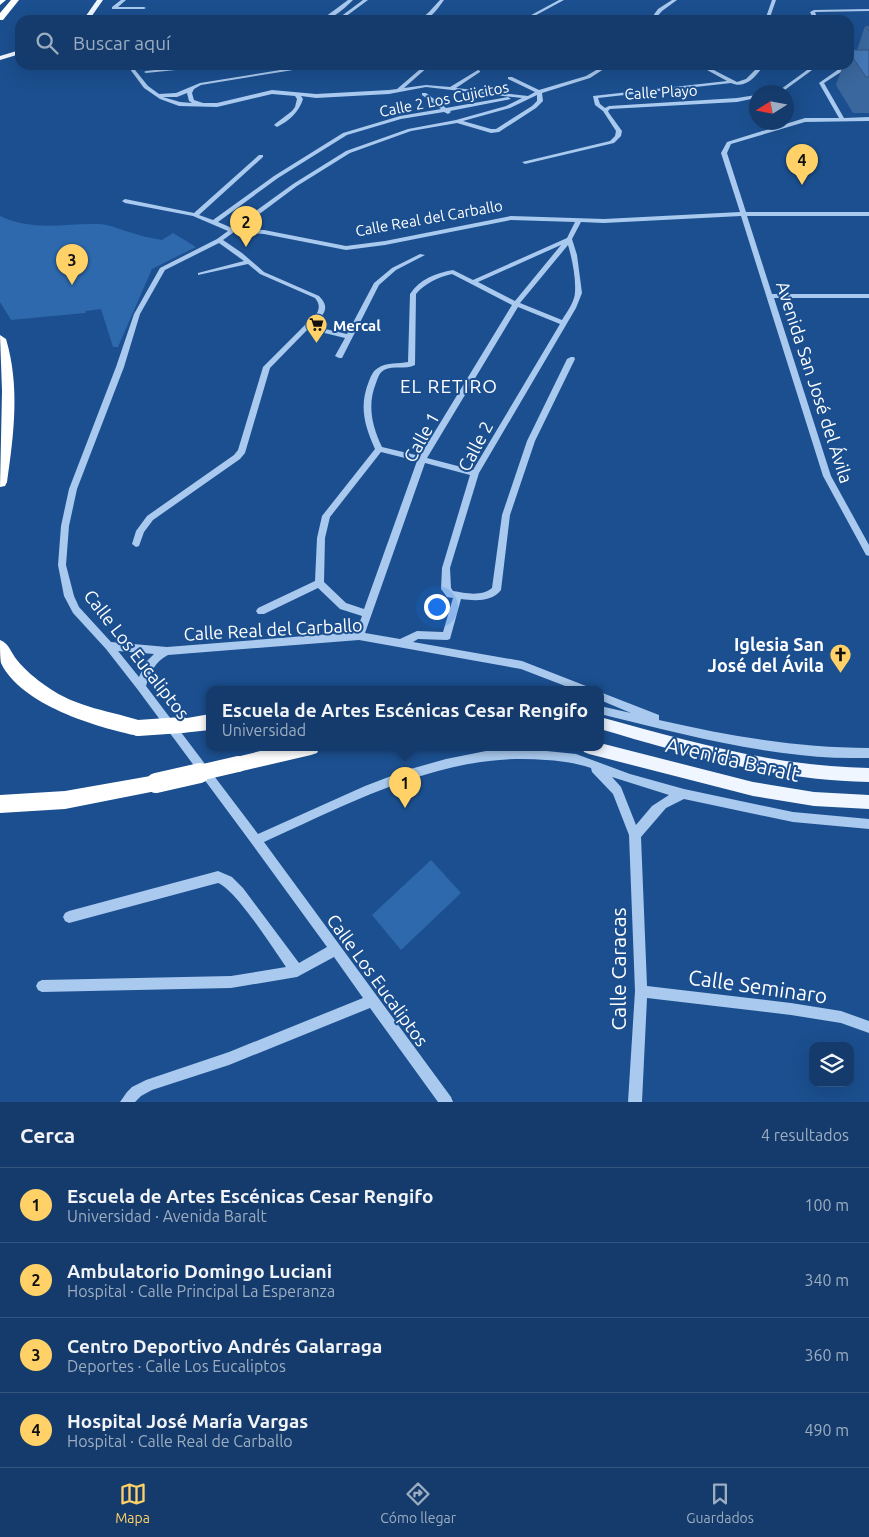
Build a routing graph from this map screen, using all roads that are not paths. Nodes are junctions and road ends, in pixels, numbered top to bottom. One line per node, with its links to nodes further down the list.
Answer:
1 (2, 0): 11 (highway)
2 (15, 0): 22 (highway)
3 (100, 0): 14 (main road)
4 (124, 0): 12 (street)
5 (351, 0): 15 (street)
6 (366, 0): 16 (street)
7 (442, 0): 17 (street)
8 (562, 0): 18 (street)
9 (674, 0): 19 (street)
10 (774, 0): 20 (street)
11 (0, 3)
12 (144, 8)
13 (869, 10): 21 (street)
14 (90, 15)
15 (331, 15)
16 (345, 15)
17 (430, 15)
18 (534, 15)
19 (656, 15)
20 (769, 15)
21 (814, 15)
22 (0, 18)
23 (15, 54): 24 (main road)
24 (0, 58)
25 (133, 70): 45 (street)
26 (166, 70): 35 (street)
27 (297, 70): 40 (street)
28 (422, 70): 41 (street)
29 (600, 70): 42 (street)
30 (709, 70): 37 (street)
31 (758, 70): 37 (street)
32 (810, 70): 38 (street)
33 (840, 70): 51 (street)
34 (478, 71): 39 (street)
35 (146, 72)
36 (510, 78): 42 (street)
37 (731, 82): 49 (street)
38 (789, 85)
39 (452, 88): 41 (street); 46 (street)
40 (190, 90): 45 (street); 48 (street)
41 (399, 91): 43 (street)
42 (538, 92): 46 (street); 53 (street)
43 (296, 94): 48 (street); 54 (street)
44 (424, 94): 50 (street)
45 (158, 95): 48 (street)
46 (527, 96): 50 (street, Calle 2 Los Cujicitos); 53 (street, Calle Los Eucaliptos)
47 (749, 98): 49 (street, Calle Playo)
48 (201, 104)
49 (605, 110): 56 (street, Calle Playo)
50 (446, 111): 53 (street); 62 (street, Calle 2 Los Cujicitos)
51 (842, 119): 52 (street, Avenida San José del Ávila); 58 (street, Avenida San José del Ávila)
52 (869, 119)
53 (457, 121): 63 (street, Calle Los Eucaliptos)
54 (277, 125)
55 (261, 156): 60 (street)
56 (525, 162)
57 (125, 202): 60 (street, Calle Real del Carballo)
58 (745, 214): 59 (street, Calle Real del Carballo); 61 (street, Calle Real del Carballo); 70 (street, Avenida San José del Ávila)
59 (869, 214)
60 (195, 215): 62 (street, Calle Real del Carballo)
61 (579, 221): 63 (street, Calle Real del Carballo); 64 (street, Calle 1)
62 (214, 222): 63 (street, Calle Real del Carballo)
63 (232, 230): 65 (street, Calle Los Eucaliptos)
64 (568, 239): 69 (street); 72 (street, Calle 1); 73 (street, Calle 2)
65 (219, 240): 67 (street); 92 (street, Calle Los Eucaliptos)
66 (422, 255): 75 (street)
67 (247, 262): 68 (street); 74 (street)
68 (200, 274)
69 (473, 282): 72 (street); 79 (street)
70 (771, 296): 71 (street); 84 (street, Avenida San José del Ávila)
71 (869, 296)
72 (516, 304): 73 (street); 80 (street, Calle 1)
73 (563, 323): 81 (street, Calle 2)
74 (307, 327): 75 (street); 83 (street)
75 (348, 337): 77 (street)
76 (0, 339): 82 (highway)
77 (339, 356)
78 (571, 359): 86 (street)
79 (379, 450): 80 (street); 85 (street)
80 (422, 460): 81 (street); 88 (street, Calle 1)
81 (475, 472): 86 (street, Calle 2)
82 (0, 482)
83 (136, 544)
84 (869, 553)
85 (319, 582): 87 (street); 88 (street)
86 (454, 595): 90 (street)
87 (261, 612)
88 (367, 614): 89 (street, Calle 1)
89 (358, 636): 90 (street, Calle Real del Carballo); 93 (street, Calle Real del Carballo)
90 (400, 644): 94 (street, Calle Real del Carballo)
91 (0, 646): 98 (highway, bridge)
92 (109, 646): 93 (street, Calle Real del Carballo); 95 (street, Calle Los Eucaliptos)
93 (167, 651): 95 (street)
94 (575, 686)
95 (141, 687): 111 (street, Calle Los Eucaliptos)
96 (604, 698): 100 (street)
97 (604, 711): 100 (street, Avenida Baralt)
98 (206, 723)
99 (604, 724): 105 (main road, Avenida Baralt)
100 (678, 727): 103 (street, Avenida Baralt)
101 (294, 751): 108 (highway, bridge)
102 (604, 751): 107 (main road, Avenida Baralt)
103 (869, 753)
104 (570, 757): 106 (street); 110 (street); 111 (street)
105 (869, 774)
106 (684, 794): 109 (street); 110 (street)
107 (867, 803)
108 (0, 804)
109 (869, 824)
110 (635, 835): 116 (street, Calle Caracas)
111 (256, 840): 113 (street, Calle Los Eucaliptos)
112 (69, 916): 114 (street)
113 (334, 950): 114 (street); 117 (street, Calle Los Eucaliptos)
114 (297, 971): 115 (street)
115 (42, 986)
116 (641, 991): 118 (street, Calle Seminaro); 121 (street, Calle Caracas)
117 (371, 1001): 119 (street); 120 (street, Calle Los Eucaliptos)
118 (869, 1027)
119 (128, 1102)
120 (446, 1102)
121 (634, 1102)

